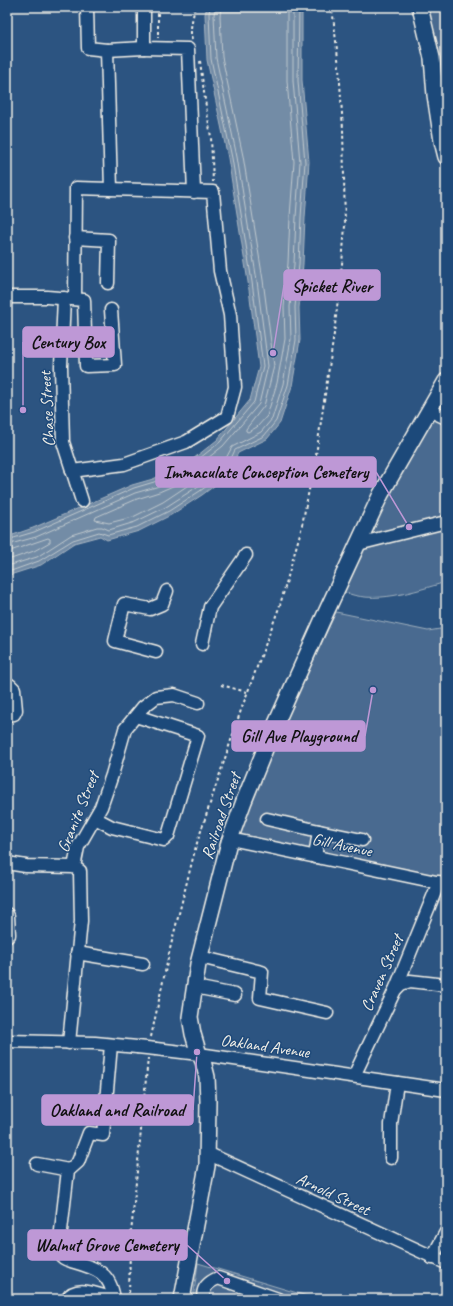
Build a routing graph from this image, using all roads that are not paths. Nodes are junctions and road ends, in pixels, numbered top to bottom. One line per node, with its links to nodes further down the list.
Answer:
1 (87, 7): 5 (street)
2 (144, 7): 4 (street)
3 (420, 7): 6 (main road)
4 (144, 48): 5 (street); 8 (street)
5 (107, 50): 7 (street)
6 (446, 157)
7 (111, 189): 8 (street); 9 (street, Chase Street)
8 (194, 192): 17 (street)
9 (75, 238): 10 (street); 12 (street, Chase Street)
10 (108, 283)
11 (7, 297): 12 (street)
12 (69, 298): 13 (street); 17 (street, Chase Street)
13 (111, 310)
14 (446, 381): 15 (main road, Railroad Street)
15 (429, 410): 16 (street); 20 (main road, Railroad Street)
16 (446, 418)
17 (72, 471): 18 (street, Chase Street)
18 (82, 501)
19 (446, 522): 20 (street)
20 (358, 544): 32 (main road, Railroad Street)
21 (246, 555): 23 (street)
22 (167, 591): 24 (street)
23 (202, 644)
24 (156, 652)
25 (7, 685): 27 (street)
26 (198, 703): 28 (street, Granite Street)
27 (7, 715)
28 (136, 716): 29 (street, Granite Street); 29 (street)
29 (95, 818): 36 (street, Granite Street)
30 (267, 819): 31 (street)
31 (319, 831): 33 (street); 34 (street)
32 (230, 839): 34 (street, Gill Avenue); 41 (main road, Railroad Street)
33 (362, 840)
34 (314, 857): 37 (street, Gill Avenue)
35 (7, 863): 36 (street)
36 (74, 867): 40 (street, Granite Street)
37 (442, 883): 45 (street, Craven Street)
38 (7, 914): 39 (street)
39 (7, 937)
40 (77, 953): 42 (street); 49 (street, Granite Street)
41 (200, 957): 44 (main road, Railroad Street); 47 (street)
42 (142, 964)
43 (446, 985): 45 (street)
44 (195, 987): 46 (street); 51 (main road, Railroad Street)
45 (395, 990): 52 (street, Craven Street)
46 (235, 995)
47 (327, 1013)
48 (7, 1041): 49 (street, Oakland Avenue)
49 (68, 1043): 50 (street, Oakland Avenue)
50 (111, 1045): 51 (street, Oakland Avenue, bridge); 58 (street)
51 (200, 1054): 52 (street, Oakland Avenue); 55 (main road, Railroad Street)
52 (354, 1076): 53 (street, Oakland Avenue)
53 (397, 1083): 54 (street, Oakland Avenue); 56 (street)
54 (446, 1090)
55 (206, 1154): 60 (street, Arnold Street); 64 (main road, Railroad Street)
56 (391, 1158)
57 (37, 1164): 58 (street)
58 (68, 1170): 63 (street)
59 (446, 1232): 60 (street)
60 (432, 1258): 61 (street, Arnold Street)
61 (446, 1263)
62 (67, 1299): 63 (street)
63 (114, 1299)
64 (182, 1299)
65 (204, 1299): 66 (street)
66 (278, 1299)

